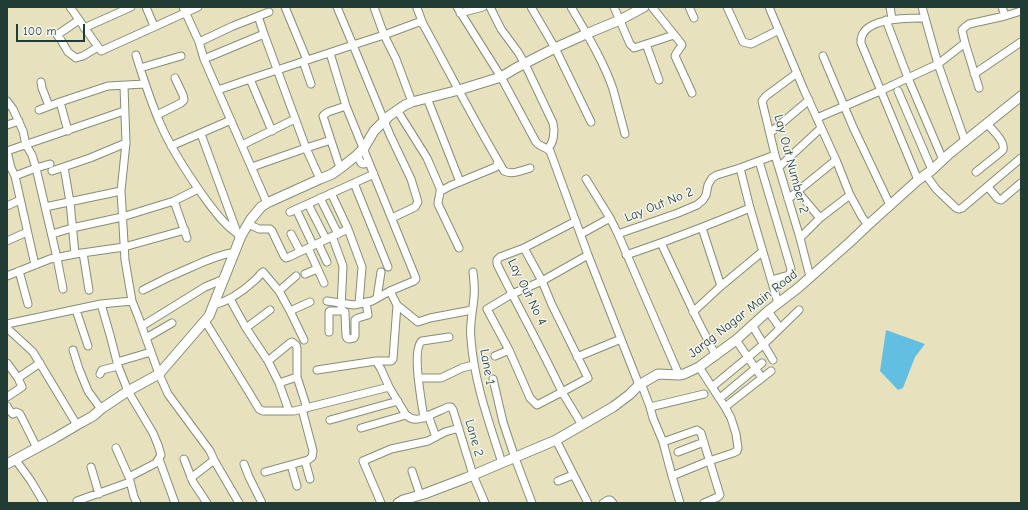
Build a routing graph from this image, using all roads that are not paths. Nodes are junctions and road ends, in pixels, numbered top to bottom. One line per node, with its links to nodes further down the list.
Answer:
1 (70, 7): 30 (street)
2 (131, 7): 35 (street)
3 (146, 7): 34 (street)
4 (198, 7): 22 (street)
5 (285, 7): 53 (street)
6 (337, 7): 45 (street)
7 (374, 7): 39 (street)
8 (482, 7): 23 (street)
9 (490, 7): 54 (street)
10 (531, 7): 47 (street)
11 (571, 7): 38 (street)
12 (614, 7): 31 (street)
13 (644, 7): 31 (main road)
14 (652, 7): 40 (street)
15 (689, 7): 28 (street)
16 (727, 7): 36 (street)
17 (769, 7): 36 (street)
18 (890, 7): 32 (street)
19 (922, 7): 29 (street)
20 (1002, 7): 27 (street)
21 (417, 8): 33 (street)
22 (184, 10): 34 (street); 41 (street)
23 (458, 10): 60 (street)
24 (1021, 11): 27 (street)
25 (269, 12): 26 (street)
26 (258, 16): 37 (street); 41 (street)
27 (1005, 16): 43 (street)
28 (694, 18)
29 (925, 18): 32 (street); 55 (street)
30 (78, 20): 35 (street); 46 (street)
31 (620, 20): 38 (main road); 44 (street)
32 (889, 20): 62 (street); 72 (street)
33 (423, 24): 39 (street); 71 (street)
34 (154, 26): 46 (street)
35 (84, 28): 46 (street)
36 (779, 30): 58 (street)
37 (264, 34): 52 (street); 57 (street)
38 (586, 34): 47 (main road); 101 (street)
39 (384, 35): 45 (street); 80 (street)
40 (674, 35): 44 (street); 74 (street)
41 (199, 42): 52 (street)
42 (1021, 42): 59 (street)
43 (965, 43): 55 (street); 59 (street)
44 (646, 44): 64 (street)
45 (353, 45): 48 (street); 92 (street)
46 (98, 47)
47 (555, 48): 54 (main road); 93 (street)
48 (330, 53): 53 (street); 82 (street)
49 (136, 55): 56 (street)
50 (181, 56): 56 (street)
51 (823, 56): 83 (street)
52 (204, 59): 70 (street)
53 (305, 61): 57 (street); 67 (street)
54 (525, 64): 60 (main road); 109 (street)
55 (938, 64): 62 (street); 103 (street)
56 (140, 68): 66 (street)
57 (277, 70): 63 (street); 89 (street)
58 (797, 73): 77 (street); 99 (street, Lay Out Number 2)
59 (974, 74): 69 (street)
60 (501, 77): 71 (main road); 109 (street)
61 (175, 78): 87 (street)
62 (908, 78): 72 (street); 115 (street)
63 (250, 79): 70 (street); 98 (street)
64 (659, 80)
65 (41, 82): 81 (street)
66 (145, 84): 68 (street); 87 (street)
67 (311, 84)
68 (124, 86): 79 (street); 86 (street)
69 (979, 88)
70 (218, 90): 90 (street)
71 (459, 90): 76 (main road); 117 (street)
72 (880, 91): 83 (street); 127 (street)
73 (898, 91): 127 (street)
74 (692, 93)
75 (1021, 96): 94 (main road, Jarag Nagar Main Road)
76 (427, 98): 80 (main road); 131 (street)
77 (808, 100): 88 (street); 99 (street)
78 (7, 101): 91 (street)
79 (60, 102): 81 (street); 97 (street)
80 (412, 102): 85 (main road)
81 (49, 106): 84 (street)
82 (346, 106): 102 (street); 111 (street)
83 (845, 106): 88 (street); 148 (street)
84 (39, 110)
85 (397, 110): 92 (main road); 138 (street)
86 (124, 111): 97 (street); 104 (street)
87 (157, 115): 107 (street)
88 (817, 118): 96 (street)
89 (295, 119): 98 (street); 108 (street)
90 (231, 120): 100 (street); 106 (street)
91 (19, 121): 95 (street); 105 (street)
92 (384, 121): 111 (main road); 153 (street)
93 (591, 122)
94 (987, 124): 103 (main road, Jarag Nagar Main Road); 125 (street)
95 (7, 125)
96 (821, 128): 114 (street); 120 (street)
97 (68, 131): 105 (street)
98 (272, 131): 106 (street)
99 (770, 133): 112 (street, Lay Out Number 2)
100 (201, 134): 107 (street); 168 (street)
101 (625, 134)
102 (331, 140): 108 (street); 122 (street)
103 (965, 141): 115 (main road, Jarag Nagar Main Road)
104 (126, 143): 118 (street); 137 (street)
105 (26, 145): 110 (street); 121 (street)
106 (242, 145): 119 (street)
107 (171, 146): 135 (street)
108 (306, 148): 119 (street); 129 (street)
109 (548, 150): 156 (street)
110 (7, 151): 128 (street)
111 (361, 152): 122 (main road); 126 (street)
112 (775, 155): 116 (street); 120 (street, Lay Out Number 2)
113 (1021, 158): 134 (street)
114 (836, 160): 136 (street); 140 (street)
115 (943, 160): 127 (main road, Jarag Nagar Main Road)
116 (759, 161): 124 (street); 198 (street)
117 (501, 166): 123 (street); 131 (street)
118 (64, 167): 121 (street); 145 (street)
119 (252, 167): 146 (street)
120 (779, 167): 142 (street, Lay Out Number 2)
121 (36, 168): 128 (street); 150 (street)
122 (340, 168): 129 (main road)
123 (530, 168)
124 (740, 168): 151 (street); 167 (street, Lay Out No 2)
125 (976, 172)
126 (374, 174): 132 (street); 153 (street)
127 (925, 175): 134 (street); 148 (main road, Jarag Nagar Main Road)
128 (15, 176): 143 (street)
129 (320, 179): 146 (main road)
130 (586, 179): 154 (street)
131 (460, 182): 138 (street)
132 (354, 183): 139 (street); 188 (street)
133 (1021, 183): 134 (street)
134 (988, 187)
135 (198, 189): 144 (street); 168 (street)
136 (797, 190): 142 (street); 155 (street)
137 (121, 191): 145 (street); 152 (street)
138 (441, 191): 176 (street)
139 (331, 193): 141 (street); 161 (street)
140 (850, 195): 155 (street); 158 (street)
141 (320, 198): 147 (street); 169 (street)
142 (788, 199): 171 (street, Lay Out Number 2)
143 (20, 200): 149 (street); 163 (street)
144 (174, 201): 152 (street); 162 (street)
145 (70, 202): 150 (street); 159 (street)
146 (267, 203): 157 (main road)
147 (308, 204): 169 (street); 174 (street)
148 (890, 205): 158 (main road, Jarag Nagar Main Road)
149 (7, 206)
150 (45, 207): 164 (street)
151 (750, 208): 160 (street); 180 (street)
152 (122, 217): 159 (street); 175 (street)
153 (392, 218): 207 (street)
154 (610, 218): 166 (street); 167 (street)
155 (820, 218): 171 (street)
156 (576, 222): 166 (street); 177 (street, Lay Out No 4)
157 (248, 224): 168 (main road); 178 (street)
158 (868, 225): 196 (main road, Jarag Nagar Main Road)
159 (72, 228): 164 (street); 182 (street)
160 (702, 228): 173 (street); 201 (street)
161 (348, 229): 169 (street); 216 (street)
162 (185, 230): 170 (street); 175 (street)
163 (27, 232): 172 (street); 187 (street)
164 (52, 234): 185 (street)
165 (291, 234): 178 (street)
166 (580, 234): 183 (street)
167 (618, 234): 184 (street)
168 (240, 236): 179 (main road)
169 (332, 236): 174 (street); 219 (street)
170 (188, 238)
171 (800, 238): 196 (street, Lay Out Number 2)
172 (7, 241)
173 (661, 243): 184 (street); 226 (street)
174 (313, 245): 178 (street); 186 (street); 189 (street)
175 (124, 247): 181 (street); 210 (street)
176 (459, 248)
177 (524, 248): 199 (street); 206 (street, Lay Out No 4)
178 (300, 251)
179 (235, 252): 197 (main road); 204 (street)
180 (762, 252): 198 (street); 201 (street)
181 (83, 253): 182 (street); 203 (street)
182 (75, 254): 185 (street)
183 (588, 255): 199 (street); 238 (street)
184 (626, 255): 264 (street)
185 (57, 258): 187 (street); 202 (street)
186 (328, 262)
187 (35, 265): 190 (street)
188 (388, 267)
189 (317, 269): 193 (street); 200 (street)
190 (19, 271): 194 (street); 214 (street)
191 (381, 272): 208 (street)
192 (473, 272): 222 (street, Lane 1)
193 (305, 274)
194 (7, 276)
195 (296, 276): 205 (street)
196 (810, 277): 213 (main road, Jarag Nagar Main Road)
197 (224, 279): 217 (main road); 231 (street)
198 (771, 280): 213 (street)
199 (542, 281): 206 (street); 248 (street)
200 (324, 283)
201 (721, 286): 226 (street)
202 (63, 289)
203 (89, 290)
204 (143, 290)
205 (279, 291): 209 (street); 224 (street)
206 (512, 294): 244 (street); 275 (street, Lay Out No 4)
207 (393, 297): 208 (street); 222 (street); 252 (street)
208 (377, 298): 218 (street)
209 (230, 299): 217 (street); 233 (street)
210 (132, 301): 215 (street); 231 (street)
211 (327, 301): 219 (street)
212 (310, 302): 224 (street)
213 (778, 303): 225 (main road, Jarag Nagar Main Road)
214 (28, 304)
215 (101, 304): 220 (street); 256 (street)
216 (358, 304): 218 (street); 219 (street)
217 (214, 305): 227 (main road)
218 (367, 306): 219 (street)
219 (341, 307): 235 (street)
220 (76, 310): 229 (street); 242 (street)
221 (270, 310): 233 (street)
222 (472, 310): 257 (street, Lane 1)
223 (799, 310): 234 (street)
224 (290, 311): 239 (street)
225 (768, 311): 230 (main road, Jarag Nagar Main Road); 234 (street)
226 (693, 312): 247 (street)
227 (205, 321): 263 (main road); 285 (street)
228 (172, 323): 237 (street)
229 (7, 324)
230 (752, 325): 240 (main road, Jarag Nagar Main Road); 241 (street)
231 (142, 326): 237 (street)
232 (7, 328): 253 (street)
233 (246, 328): 251 (street)
234 (780, 328): 241 (street)
235 (329, 332)
236 (449, 337): 267 (street)
237 (146, 338): 245 (street)
238 (621, 339): 248 (street); 271 (street)
239 (304, 340)
240 (736, 340): 247 (main road, Jarag Nagar Main Road); 249 (street)
241 (764, 344): 249 (street); 250 (street)
242 (88, 346)
243 (73, 350): 284 (street)
244 (508, 350): 246 (street); 275 (street)
245 (151, 352): 256 (street); 263 (street)
246 (495, 356)
247 (716, 356): 258 (main road, Jarag Nagar Main Road)
248 (578, 357): 275 (street)
249 (747, 357): 259 (street); 273 (street)
250 (773, 360)
251 (268, 361): 265 (street); 270 (street)
252 (376, 361): 260 (street); 272 (street)
253 (40, 363): 266 (street); 290 (street)
254 (762, 363): 259 (street)
255 (7, 364): 266 (street)
256 (117, 364): 262 (street); 274 (street)
257 (473, 365): 267 (street); 307 (street, Lane 1)
258 (699, 367): 264 (main road, Jarag Nagar Main Road); 273 (street)
259 (756, 369): 268 (street); 278 (street)
260 (316, 370)
261 (771, 370): 268 (street)
262 (100, 374)
263 (159, 374): 274 (main road); 303 (street)
264 (679, 375): 271 (main road, Jarag Nagar Main Road)
265 (297, 377): 270 (street); 283 (street)
266 (18, 378): 277 (street)
267 (418, 378): 287 (street)
268 (762, 378): 282 (street)
269 (493, 379): 300 (street)
270 (279, 383): 285 (street)
271 (640, 384): 281 (street); 289 (main road, Jarag Nagar Main Road)
272 (389, 387): 279 (street); 283 (street)
273 (712, 387): 278 (street)
274 (128, 391): 284 (main road); 301 (street)
275 (562, 392): 289 (street, Lay Out No 4)
276 (704, 394): 281 (street)
277 (7, 397)
278 (720, 398): 282 (street)
279 (398, 402): 286 (street); 288 (street)
280 (7, 406): 297 (street)
281 (650, 407): 295 (street)
282 (725, 407): 306 (street)
283 (305, 408): 285 (street); 305 (street)
284 (101, 409): 290 (main road)
285 (289, 412)
286 (406, 415): 287 (street); 291 (street)
287 (426, 416): 292 (street, Lane 2); 293 (street)
288 (330, 420)
289 (582, 425): 294 (main road, Jarag Nagar Main Road)
290 (77, 426): 297 (main road)
291 (361, 428)
292 (459, 428): 293 (street); 313 (street, Lane 2)
293 (436, 437): 330 (street)
294 (556, 440): 300 (main road, Jarag Nagar Main Road); 314 (street)
295 (663, 442): 296 (street); 315 (street)
296 (704, 442): 299 (street); 306 (street)
297 (37, 448): 304 (main road)
298 (116, 448): 317 (street)
299 (678, 452)
300 (515, 458): 307 (main road, Jarag Nagar Main Road); 333 (street)
301 (158, 459): 317 (street); 326 (street)
302 (184, 459): 316 (street)
303 (214, 460): 316 (street); 328 (street)
304 (11, 461): 324 (street)
305 (305, 461): 309 (street); 318 (street)
306 (709, 461): 315 (street); 338 (street)
307 (502, 463): 313 (main road, Jarag Nagar Main Road)
308 (244, 464): 329 (street)
309 (291, 465): 312 (street); 320 (street)
310 (92, 467): 321 (street)
311 (412, 471): 322 (street)
312 (265, 472)
313 (473, 475): 322 (main road, Jarag Nagar Main Road); 332 (street, Lane 2)
314 (573, 475): 319 (street); 334 (street)
315 (672, 476): 337 (street)
316 (192, 478): 327 (street)
317 (129, 479): 321 (street); 325 (street)
318 (310, 479)
319 (558, 481)
320 (297, 486)
321 (99, 494): 323 (street)
322 (420, 495): 331 (main road, Jarag Nagar Main Road)
323 (78, 501)
324 (44, 503)
325 (136, 503)
326 (175, 503)
327 (207, 503)
328 (239, 503)
329 (262, 503)
330 (381, 503)
331 (398, 503)
332 (486, 503)
333 (532, 503)
334 (588, 503)
335 (603, 503): 336 (street)
336 (613, 503)
337 (680, 503)
338 (704, 503)

